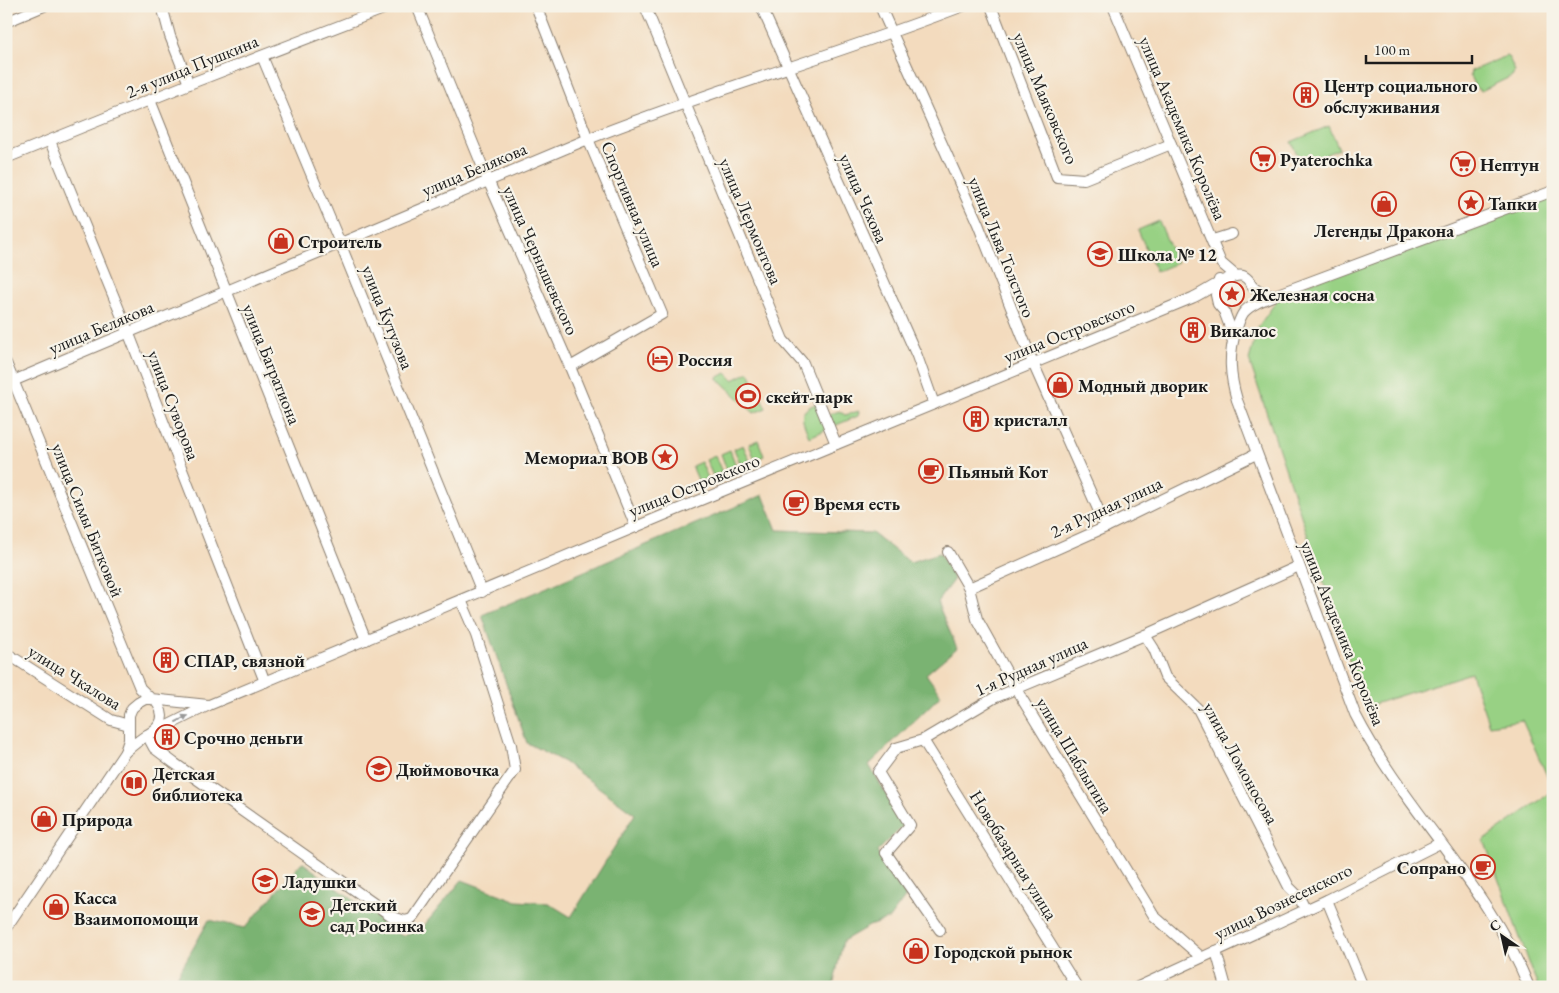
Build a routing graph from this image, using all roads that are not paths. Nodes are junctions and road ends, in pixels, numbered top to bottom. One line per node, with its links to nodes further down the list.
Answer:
1 (44, 6): 12 (street)
2 (162, 6): 16 (street)
3 (390, 6): 14 (street, 2-я улица Пушкина)
4 (417, 6): 23 (street, улица Чернышевского)
5 (536, 6): 19 (street, Спортивная улица)
6 (645, 6): 18 (street, улица Лермонтова)
7 (761, 6): 15 (street, улица Чехова)
8 (880, 6): 13 (street, улица Льва Толстого)
9 (963, 6): 13 (street, улица Белякова)
10 (991, 6): 21 (street, улица Маяковского)
11 (1113, 6): 21 (street, улица Академика Королёва)
12 (6, 22)
13 (892, 34): 15 (street, улица Белякова); 40 (street, улица Льва Толстого)
14 (262, 56): 16 (street, 2-я улица Пушкина); 27 (street, улица Кутузова)
15 (788, 69): 18 (street, улица Белякова); 43 (street, улица Чехова)
16 (189, 84): 17 (street, 2-я улица Пушкина)
17 (150, 100): 20 (street, 2-я улица Пушкина); 32 (street, улица Багратиона)
18 (685, 103): 19 (street, улица Белякова); 44 (street, улица Лермонтова)
19 (588, 139): 23 (street, улица Белякова); 41 (street, Спортивная улица)
20 (50, 141): 22 (street, 2-я улица Пушкина); 37 (street, улица Суворова)
21 (1172, 144): 26 (street, улица Академика Королёва)
22 (6, 158)
23 (488, 180): 27 (street, улица Белякова); 41 (street, улица Чернышевского)
24 (1553, 191): 33 (street)
25 (1232, 234): 26 (street)
26 (1213, 240): 28 (street, улица Академика Королёва)
27 (340, 242): 32 (street, улица Белякова); 51 (street, улица Кутузова)
28 (1221, 263): 29 (street); 30 (street)
29 (1235, 275): 30 (street); 31 (street)
30 (1218, 284): 34 (street, улица Островского); 35 (street)
31 (1254, 287): 33 (street); 36 (street)
32 (226, 291): 37 (street, улица Белякова); 54 (street, улица Багратиона)
33 (1272, 296): 36 (street)
34 (1192, 298): 35 (street); 40 (street, улица Островского)
35 (1221, 307): 36 (street); 38 (street)
36 (1246, 310): 38 (street)
37 (129, 334): 42 (street, улица Белякова); 56 (street, улица Суворова)
38 (1232, 343): 45 (street, улица Академика Королёва)
39 (6, 363): 42 (street, улица Симы Битковой)
40 (1033, 363): 43 (street, улица Островского); 47 (street, улица Льва Толстого)
41 (570, 367): 46 (street, улица Чернышевского)
42 (10, 383): 57 (street, улица Симы Битковой)
43 (934, 404): 44 (street, улица Островского)
44 (836, 444): 46 (street, улица Островского)
45 (1256, 454): 47 (street, 2-я Рудная улица); 49 (street, улица Академика Королёва)
46 (636, 526): 51 (street, улица Островского)
47 (1106, 527): 50 (street, 2-я Рудная улица)
48 (948, 552): 50 (street, улица Шаблыгина)
49 (1299, 566): 53 (street, 1-я Рудная улица); 66 (street, улица Академика Королёва)
50 (969, 588): 58 (street, улица Шаблыгина)
51 (482, 592): 52 (street, улица Островского)
52 (461, 600): 54 (street, улица Островского); 63 (street)
53 (1145, 635): 58 (street, 1-я Рудная улица); 68 (street, улица Ломоносова)
54 (366, 640): 56 (street, улица Островского)
55 (6, 653): 62 (street, улица Чкалова)
56 (265, 682): 61 (street, улица Островского)
57 (140, 688): 59 (street); 60 (street)
58 (1016, 689): 64 (street, 1-я Рудная улица); 72 (street, улица Шаблыгина)
59 (153, 699): 60 (street); 61 (street, улица Островского); 63 (street)
60 (139, 702): 62 (street)
61 (209, 705): 63 (street, улица Островского, one-way to 61)
62 (129, 725): 63 (street); 65 (street, улица Островского)
63 (151, 734): 65 (street, улица Островского)
64 (923, 740): 70 (street, 1-я Рудная улица); 73 (street, Новобазарная улица)
65 (125, 752): 69 (street, улица Островского)
66 (1440, 843): 67 (street, улица Вознесенского); 77 (street, улица Академика Королёва)
67 (1327, 900): 68 (street, улица Вознесенского); 76 (street)
68 (1305, 909): 71 (street, улица Вознесенского)
69 (6, 928)
70 (940, 930)
71 (1216, 951): 72 (street, улица Вознесенского); 75 (street)
72 (1201, 957): 74 (street, улица Вознесенского)
73 (1076, 987)
74 (1138, 987)
75 (1226, 987)
76 (1364, 987)
77 (1529, 987)

